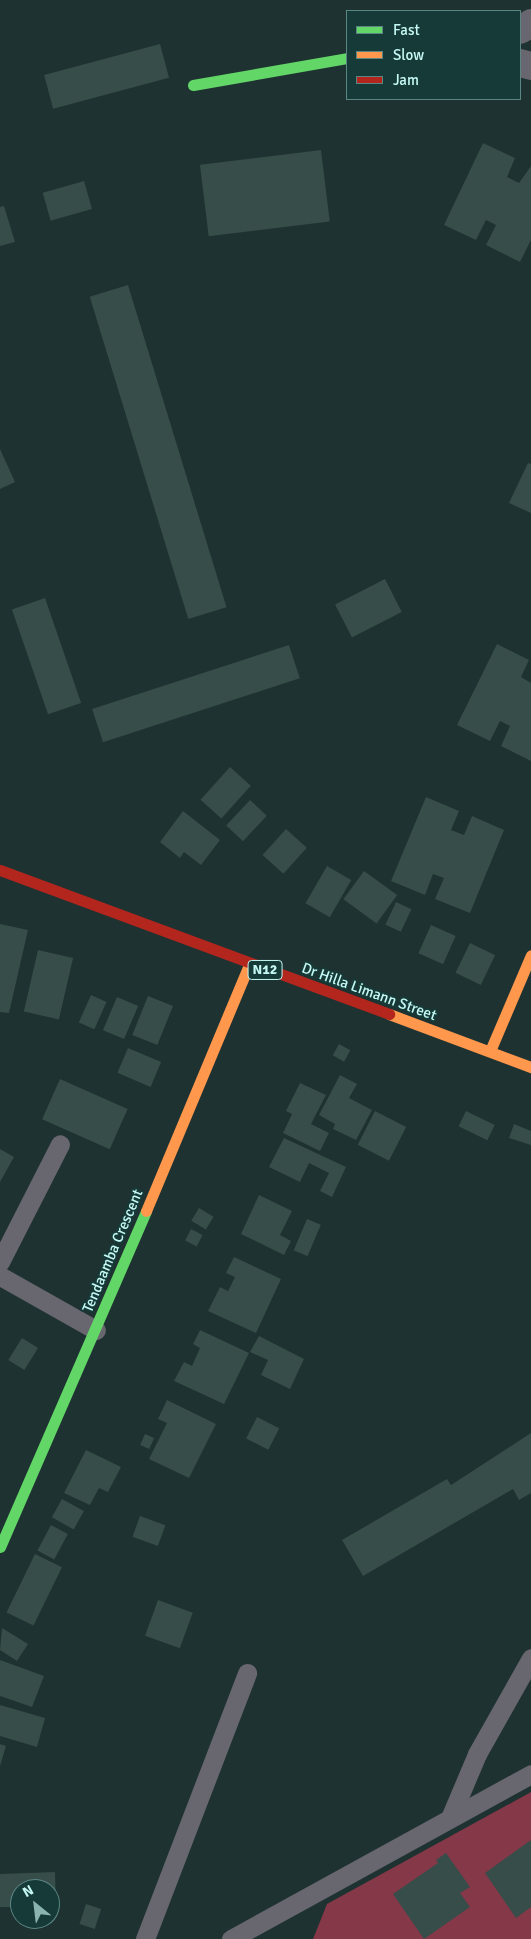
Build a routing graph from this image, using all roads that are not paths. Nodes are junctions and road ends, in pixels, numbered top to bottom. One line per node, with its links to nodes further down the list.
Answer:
1 (346, 58): 2 (main road)
2 (193, 85)
3 (0, 870): 5 (main road, Dr Hilla Limann Street / N12)
4 (531, 955): 6 (main road)
5 (249, 965): 6 (main road, Dr Hilla Limann Street / N12); 11 (main road, Tendaamba Crescent)
6 (490, 1051): 7 (main road, Dr Hilla Limann Street / N12)
7 (531, 1067)
8 (60, 1144): 9 (lane)
9 (0, 1262)
10 (0, 1276): 11 (lane)
11 (96, 1330): 12 (main road, Tendaamba Crescent)
12 (0, 1547)
13 (531, 1658): 16 (lane)
14 (247, 1673): 17 (lane)
15 (531, 1774): 16 (lane)
16 (450, 1818): 18 (lane)
17 (145, 1939)
18 (231, 1939)

